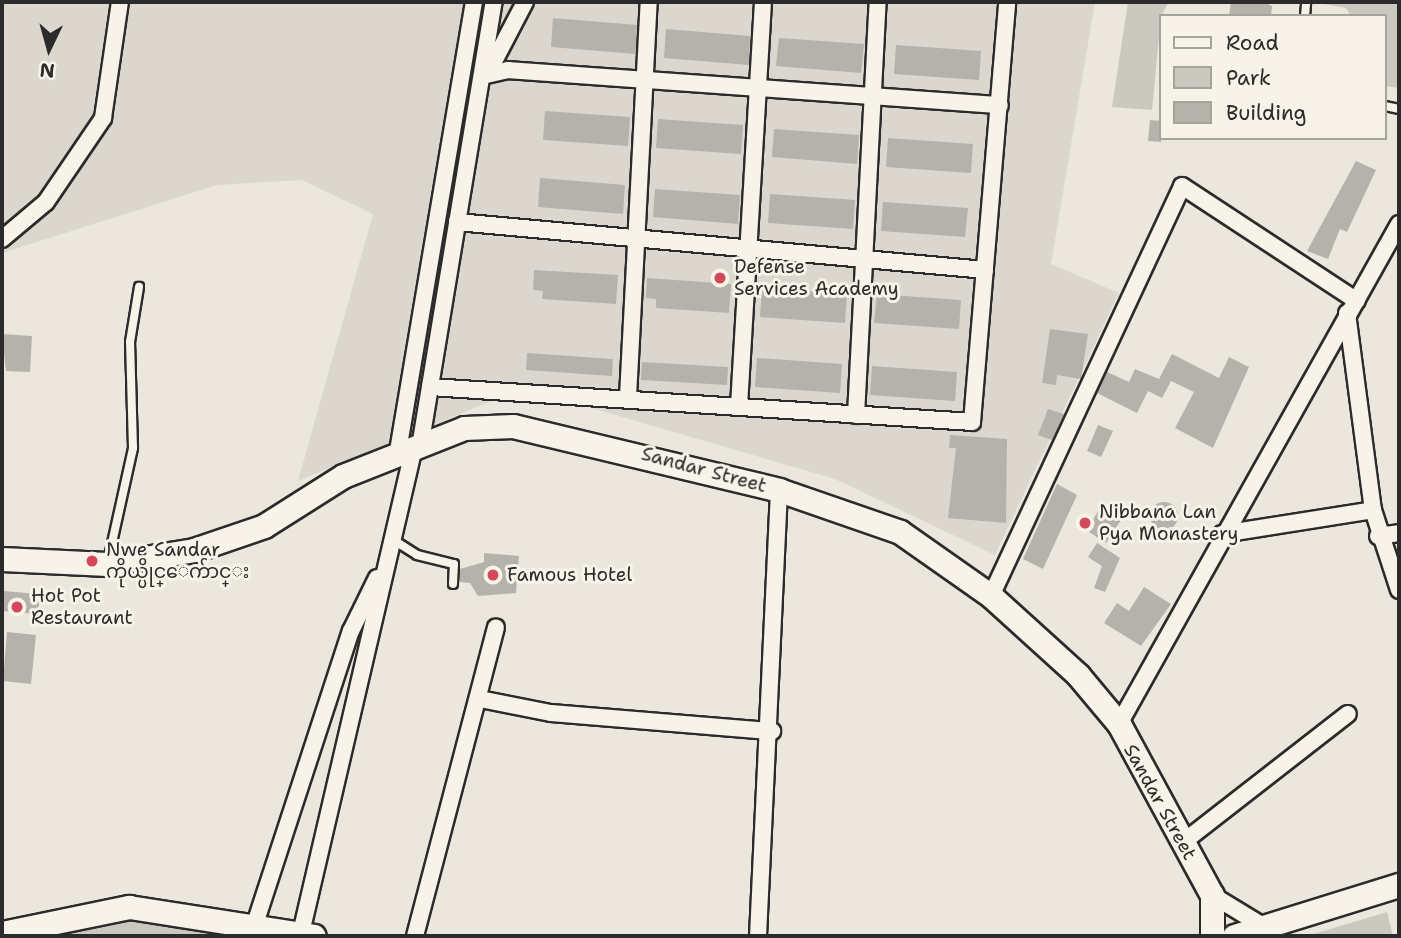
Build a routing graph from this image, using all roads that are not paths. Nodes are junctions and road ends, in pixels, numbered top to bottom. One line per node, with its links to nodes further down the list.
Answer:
1 (120, 2): 18 (street)
2 (474, 2): 29 (street)
3 (494, 2): 11 (street)
4 (525, 2): 11 (street)
5 (649, 2): 12 (street)
6 (764, 2): 13 (street)
7 (878, 2): 14 (street)
8 (1007, 2): 15 (street)
9 (1306, 4): 10 (lane)
10 (1305, 14)
11 (486, 73): 12 (street); 16 (street)
12 (641, 82): 13 (street); 19 (street)
13 (758, 90): 14 (street); 20 (street)
14 (874, 99): 15 (street); 21 (street)
15 (1000, 105): 22 (street)
16 (457, 222): 19 (street); 25 (street)
17 (1399, 224): 24 (street)
18 (2, 239)
19 (632, 242): 20 (street); 26 (street)
20 (749, 252): 21 (street); 27 (street)
21 (862, 259): 22 (street); 28 (street)
22 (985, 270): 28 (street)
23 (139, 287): 37 (lane)
24 (1352, 307): 31 (street); 33 (street); 40 (street)
25 (430, 387): 26 (street); 29 (street)
26 (628, 397): 27 (street)
27 (739, 406): 28 (street)
28 (856, 415)
29 (410, 451): 30 (street, Sandar Street); 35 (street); 37 (street, Sandar Street)
30 (779, 490): 40 (street, Sandar Street); 45 (street)
31 (1373, 510): 33 (street); 34 (street)
32 (1399, 533): 34 (street)
33 (1222, 534): 44 (street)
34 (1378, 536): 39 (street)
35 (395, 541): 38 (lane); 49 (street); 52 (street)
36 (2, 559): 37 (street, Sandar Street)
37 (107, 564)
38 (453, 584)
39 (1399, 590)
40 (991, 596): 44 (street, Sandar Street)
41 (496, 627): 42 (street)
42 (480, 699): 45 (street); 53 (street)
43 (1348, 714): 46 (street)
44 (1119, 724): 46 (street, Sandar Street)
45 (772, 731): 54 (street)
46 (1182, 843): 48 (street, Sandar Street)
47 (1399, 885): 51 (street)
48 (1212, 895): 51 (street); 55 (street, Sandar Street)
49 (255, 924): 50 (street); 52 (street)
50 (2, 933)
51 (1246, 933)
52 (307, 935)
53 (415, 936)
54 (758, 936)
55 (1212, 936)

